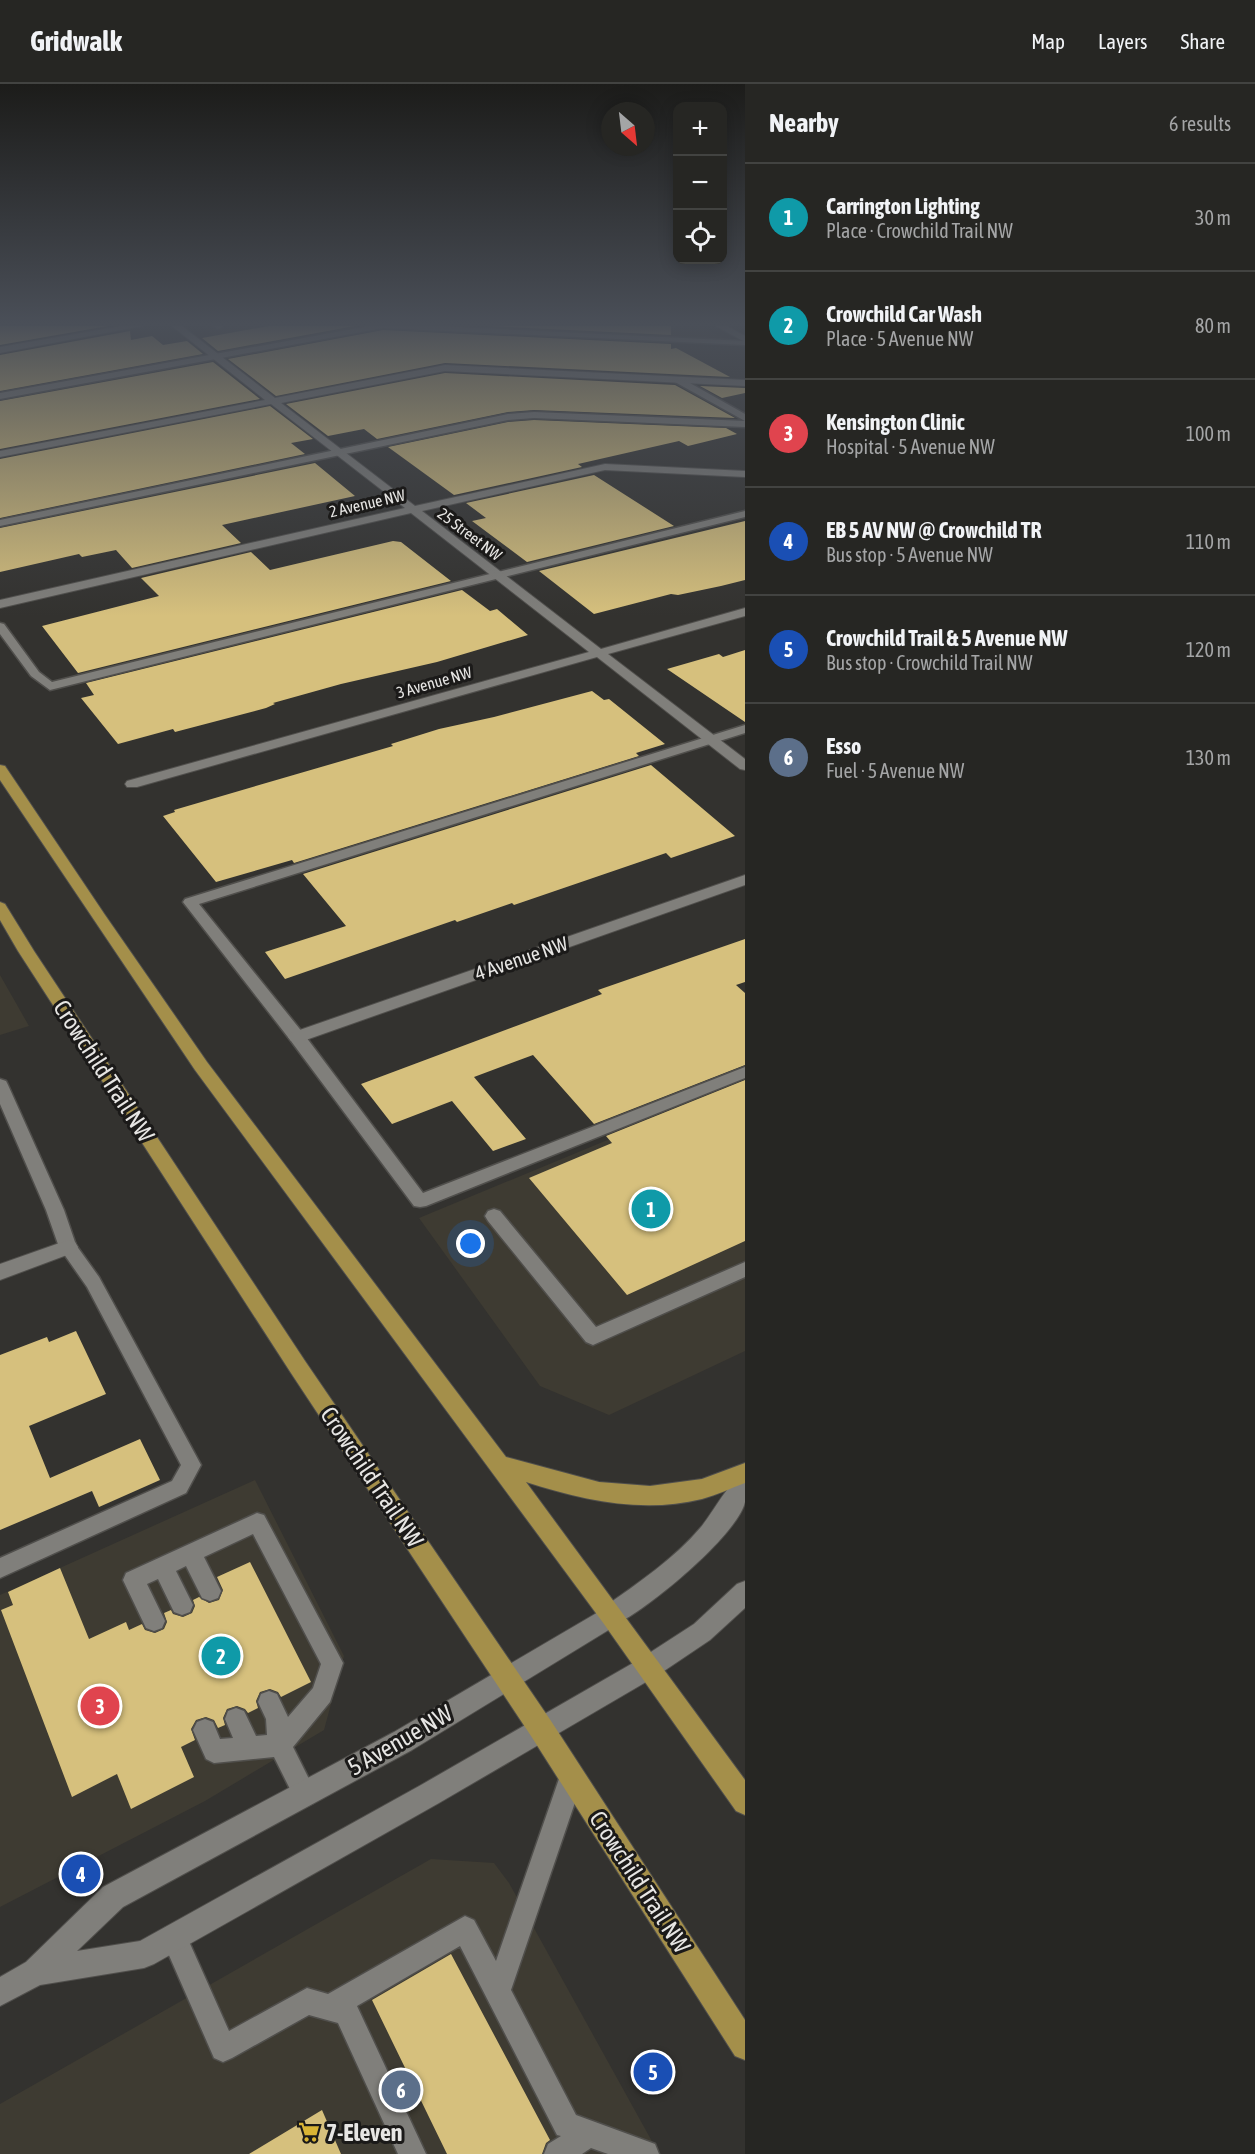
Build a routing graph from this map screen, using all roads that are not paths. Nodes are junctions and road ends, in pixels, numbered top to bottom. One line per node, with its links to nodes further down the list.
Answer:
1 (161, 423): 7 (street)
2 (299, 423): 6 (street, 25 Street NW)
3 (481, 423): 6 (lane)
4 (712, 423): 5 (lane)
5 (745, 424)
6 (338, 452): 9 (street, 25 Street NW); 11 (lane)
7 (0, 454)
8 (745, 474): 9 (street, 2 Avenue NW)
9 (411, 510): 12 (street, 25 Street NW); 13 (street, 2 Avenue NW)
10 (745, 514): 12 (lane)
11 (0, 523)
12 (498, 576): 15 (lane); 16 (street, 25 Street NW)
13 (0, 604)
14 (745, 612): 16 (street, 3 Avenue NW)
15 (0, 626)
16 (598, 653): 18 (street, 25 Street NW); 21 (street, 3 Avenue NW)
17 (745, 729): 18 (lane)
18 (711, 740): 19 (street, 25 Street NW); 24 (lane)
19 (745, 766)
20 (0, 769): 31 (highway)
21 (132, 784)
22 (745, 879): 24 (street, 4 Avenue NW)
23 (0, 907): 43 (highway, Crowchild Trail NW)
24 (297, 1037): 25 (lane)
25 (745, 1072)
26 (0, 1085): 28 (lane)
27 (494, 1216): 29 (lane)
28 (68, 1247): 30 (street); 36 (lane)
29 (745, 1269)
30 (0, 1272)
31 (499, 1464): 32 (highway); 40 (highway)
32 (745, 1473)
33 (745, 1484): 40 (street, 5 Avenue NW)
34 (191, 1553): 35 (lane); 37 (lane); 48 (lane)
35 (163, 1566): 39 (lane); 41 (lane)
36 (0, 1568)
37 (210, 1591)
38 (745, 1592): 42 (street, 5 Avenue NW)
39 (182, 1605)
40 (612, 1615): 42 (highway); 43 (street, 5 Avenue NW)
41 (154, 1621)
42 (650, 1667): 47 (street, 5 Avenue NW); 52 (highway)
43 (507, 1677): 47 (highway, Crowchild Trail NW); 51 (street, 5 Avenue NW)
44 (269, 1702): 48 (lane)
45 (236, 1719): 49 (lane)
46 (205, 1730): 49 (lane)
47 (542, 1730): 50 (highway, Crowchild Trail NW); 53 (street, 5 Avenue NW)
48 (280, 1745): 49 (lane); 51 (lane)
49 (250, 1748)
50 (572, 1776): 55 (lane); 58 (highway, Crowchild Trail NW)
51 (305, 1795): 54 (street, 5 Avenue NW)
52 (745, 1802)
53 (174, 1937): 54 (street, 5 Avenue NW); 57 (lane)
54 (36, 1972): 56 (street, 5 Avenue NW)
55 (498, 1991): 57 (lane); 59 (lane)
56 (0, 1992)
57 (329, 2008): 60 (lane)
58 (745, 2046)
59 (589, 2133): 61 (lane); 62 (lane)
60 (412, 2154)
61 (558, 2154)
62 (645, 2154)

